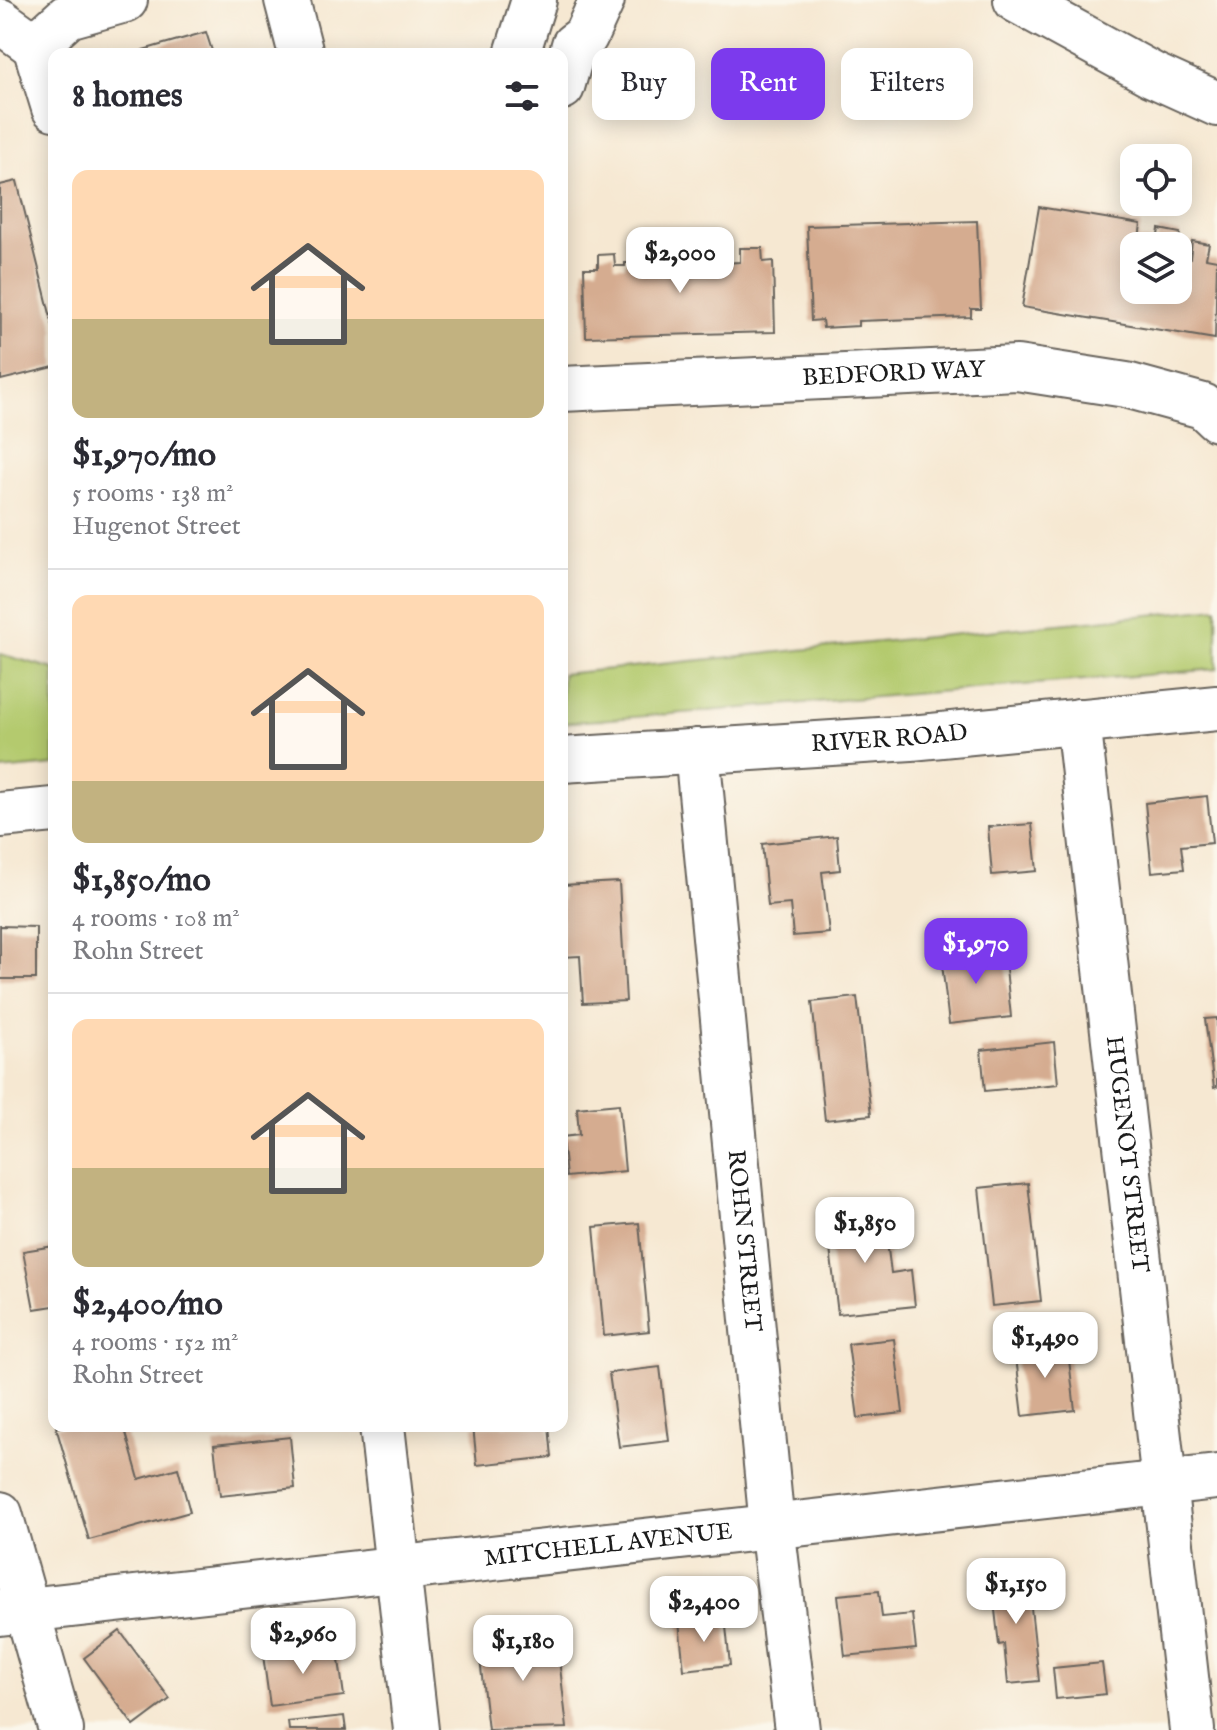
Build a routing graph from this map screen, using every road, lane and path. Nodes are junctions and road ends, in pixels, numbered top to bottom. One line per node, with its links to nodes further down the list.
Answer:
1 (125, 0): 8 (street)
2 (287, 0): 9 (street)
3 (602, 0): 7 (street)
4 (1016, 0): 12 (street)
5 (0, 21): 8 (street)
6 (526, 23): 7 (street)
7 (576, 25): 10 (street)
8 (35, 46): 11 (street)
9 (299, 48)
10 (568, 60)
11 (48, 88)
12 (1217, 104)
13 (568, 389): 14 (street, BEDFORD WAY)
14 (1217, 419)
15 (1217, 708): 16 (street, RIVER ROAD)
16 (1078, 721): 17 (street, RIVER ROAD); 23 (street, HUGENOT STREET)
17 (697, 751): 18 (street, RIVER ROAD); 25 (street, ROHN STREET)
18 (568, 760)
19 (48, 811): 20 (street)
20 (0, 815)
21 (383, 1432): 26 (street)
22 (1217, 1477): 23 (street, MITCHELL AVENUE)
23 (1166, 1483): 25 (street, MITCHELL AVENUE); 31 (street, HUGENOT STREET)
24 (0, 1514): 27 (street)
25 (772, 1526): 26 (street, MITCHELL AVENUE); 30 (street, ROHN STREET)
26 (397, 1569): 27 (street, MITCHELL AVENUE); 29 (street)
27 (14, 1611): 28 (street)
28 (61, 1730)
29 (416, 1730)
30 (797, 1730)
31 (1192, 1730)

